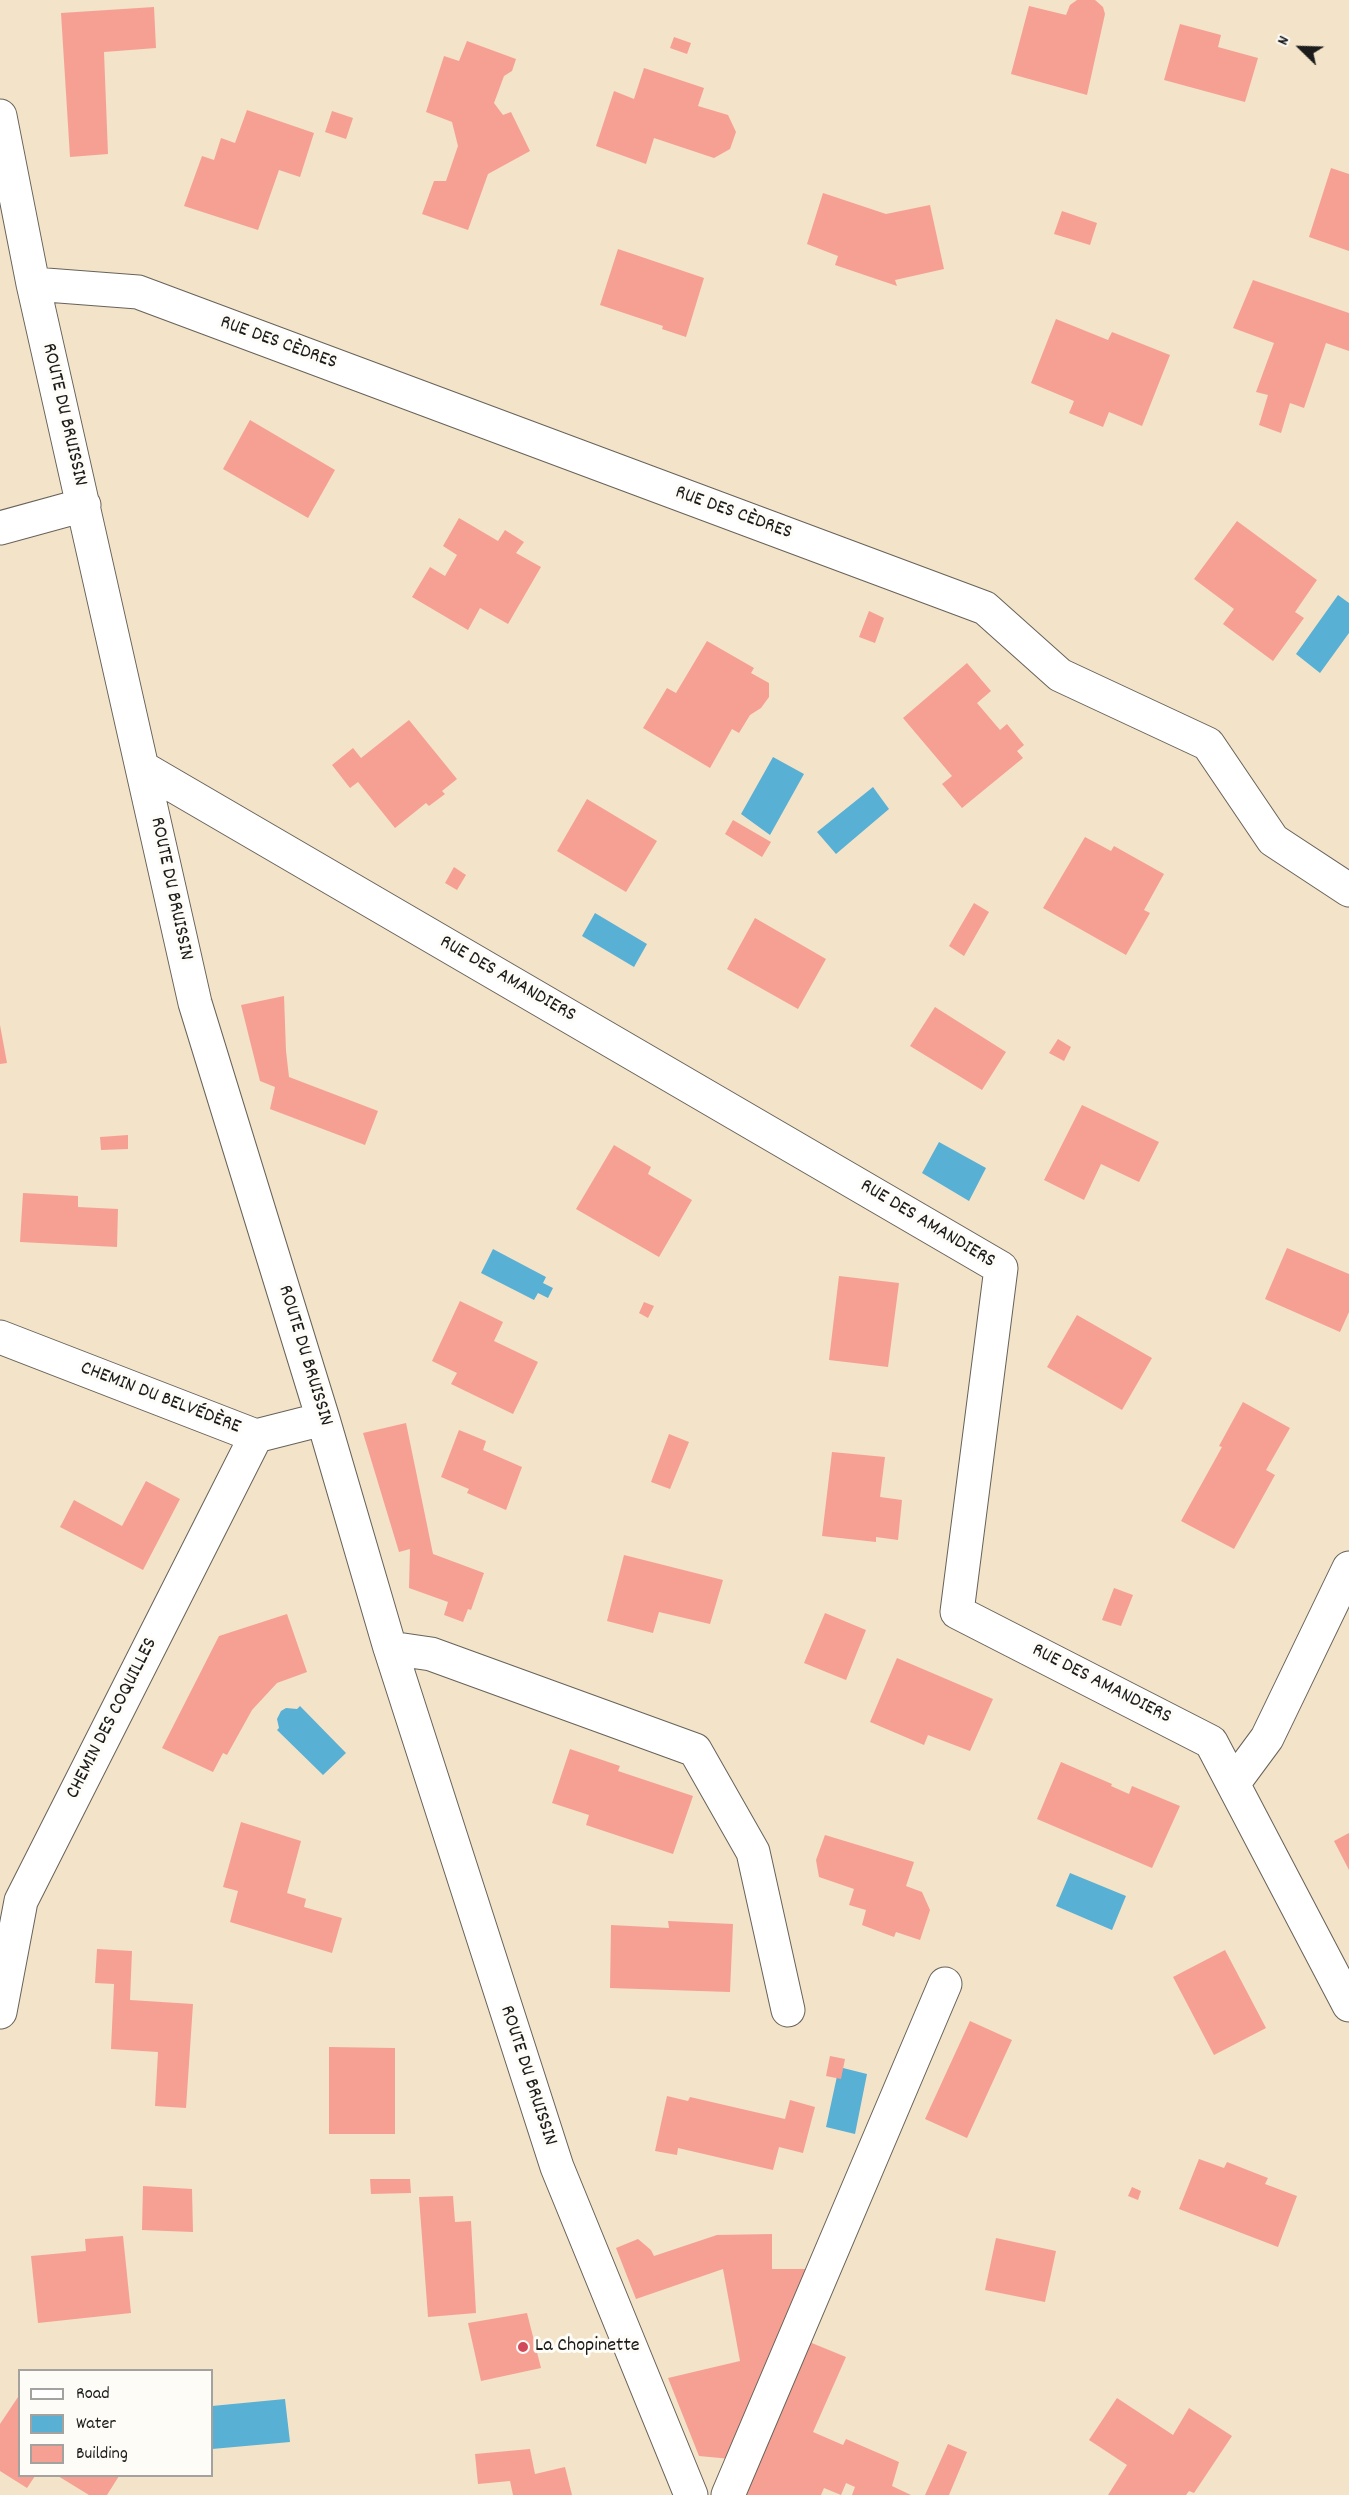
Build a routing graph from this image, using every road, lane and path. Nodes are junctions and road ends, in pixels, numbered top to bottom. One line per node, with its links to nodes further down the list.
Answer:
1 (0, 116): 2 (street, ROUTE DU BRUISSIN)
2 (33, 284): 3 (street, ROUTE DU BRUISSIN); 6 (street, RUE DES CÈDRES)
3 (84, 505): 4 (street); 5 (street, ROUTE DU BRUISSIN)
4 (0, 528)
5 (143, 768): 8 (street, ROUTE DU BRUISSIN); 12 (street, RUE DES AMANDIERS)
6 (1349, 890)
7 (0, 1337): 9 (street, CHEMIN DU BELVÉDÈRE)
8 (323, 1419): 9 (street, CHEMIN DU BELVÉDÈRE); 11 (street, ROUTE DU BRUISSIN)
9 (256, 1436): 16 (street, CHEMIN DES COQUILLES)
10 (1349, 1568): 12 (street)
11 (390, 1648): 15 (street); 17 (street, ROUTE DU BRUISSIN)
12 (1233, 1784): 14 (street, RUE DES AMANDIERS)
13 (945, 1984): 18 (street)
14 (1349, 2005)
15 (788, 2010)
16 (0, 2012)
17 (691, 2495)
18 (728, 2495)

